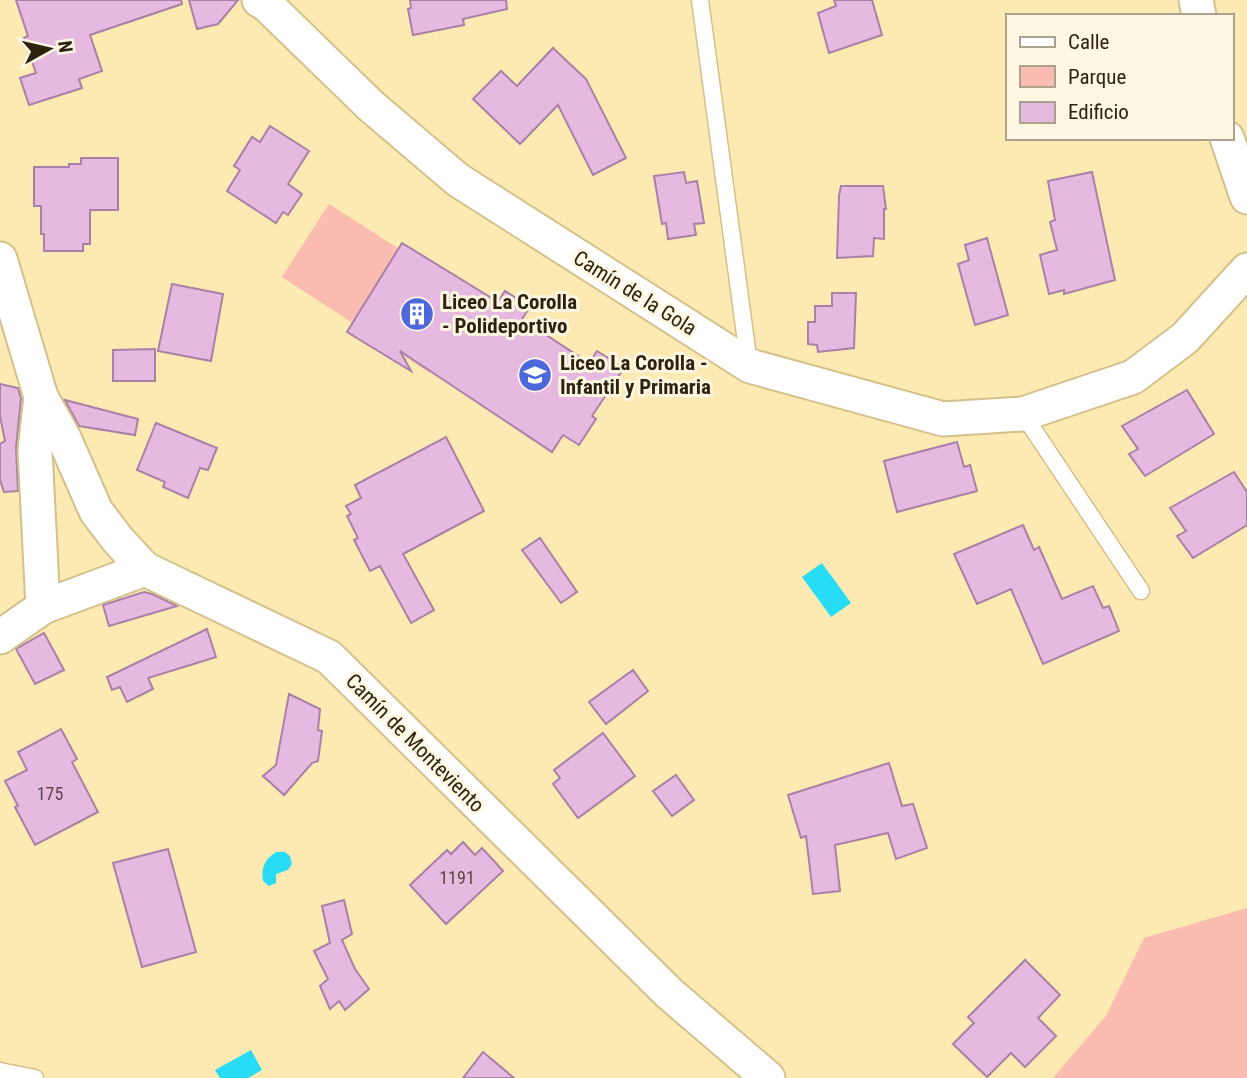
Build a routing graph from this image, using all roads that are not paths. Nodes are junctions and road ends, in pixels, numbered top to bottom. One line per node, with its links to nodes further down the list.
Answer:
1 (259, 0): 7 (street, Camín de la Gola)
2 (700, 0): 7 (lane)
3 (1228, 140): 4 (street)
4 (1247, 197)
5 (0, 259): 8 (street)
6 (1247, 270): 9 (street, Camín de la Gola)
7 (750, 366): 9 (street, Camín de la Gola)
8 (41, 397): 10 (street); 12 (street)
9 (1023, 414): 11 (lane)
10 (145, 569): 12 (street); 16 (street, Camín de Monteviento)
11 (1141, 591)
12 (43, 607): 13 (street)
13 (0, 637)
14 (0, 1071): 15 (lane)
15 (35, 1078)
16 (768, 1078)

